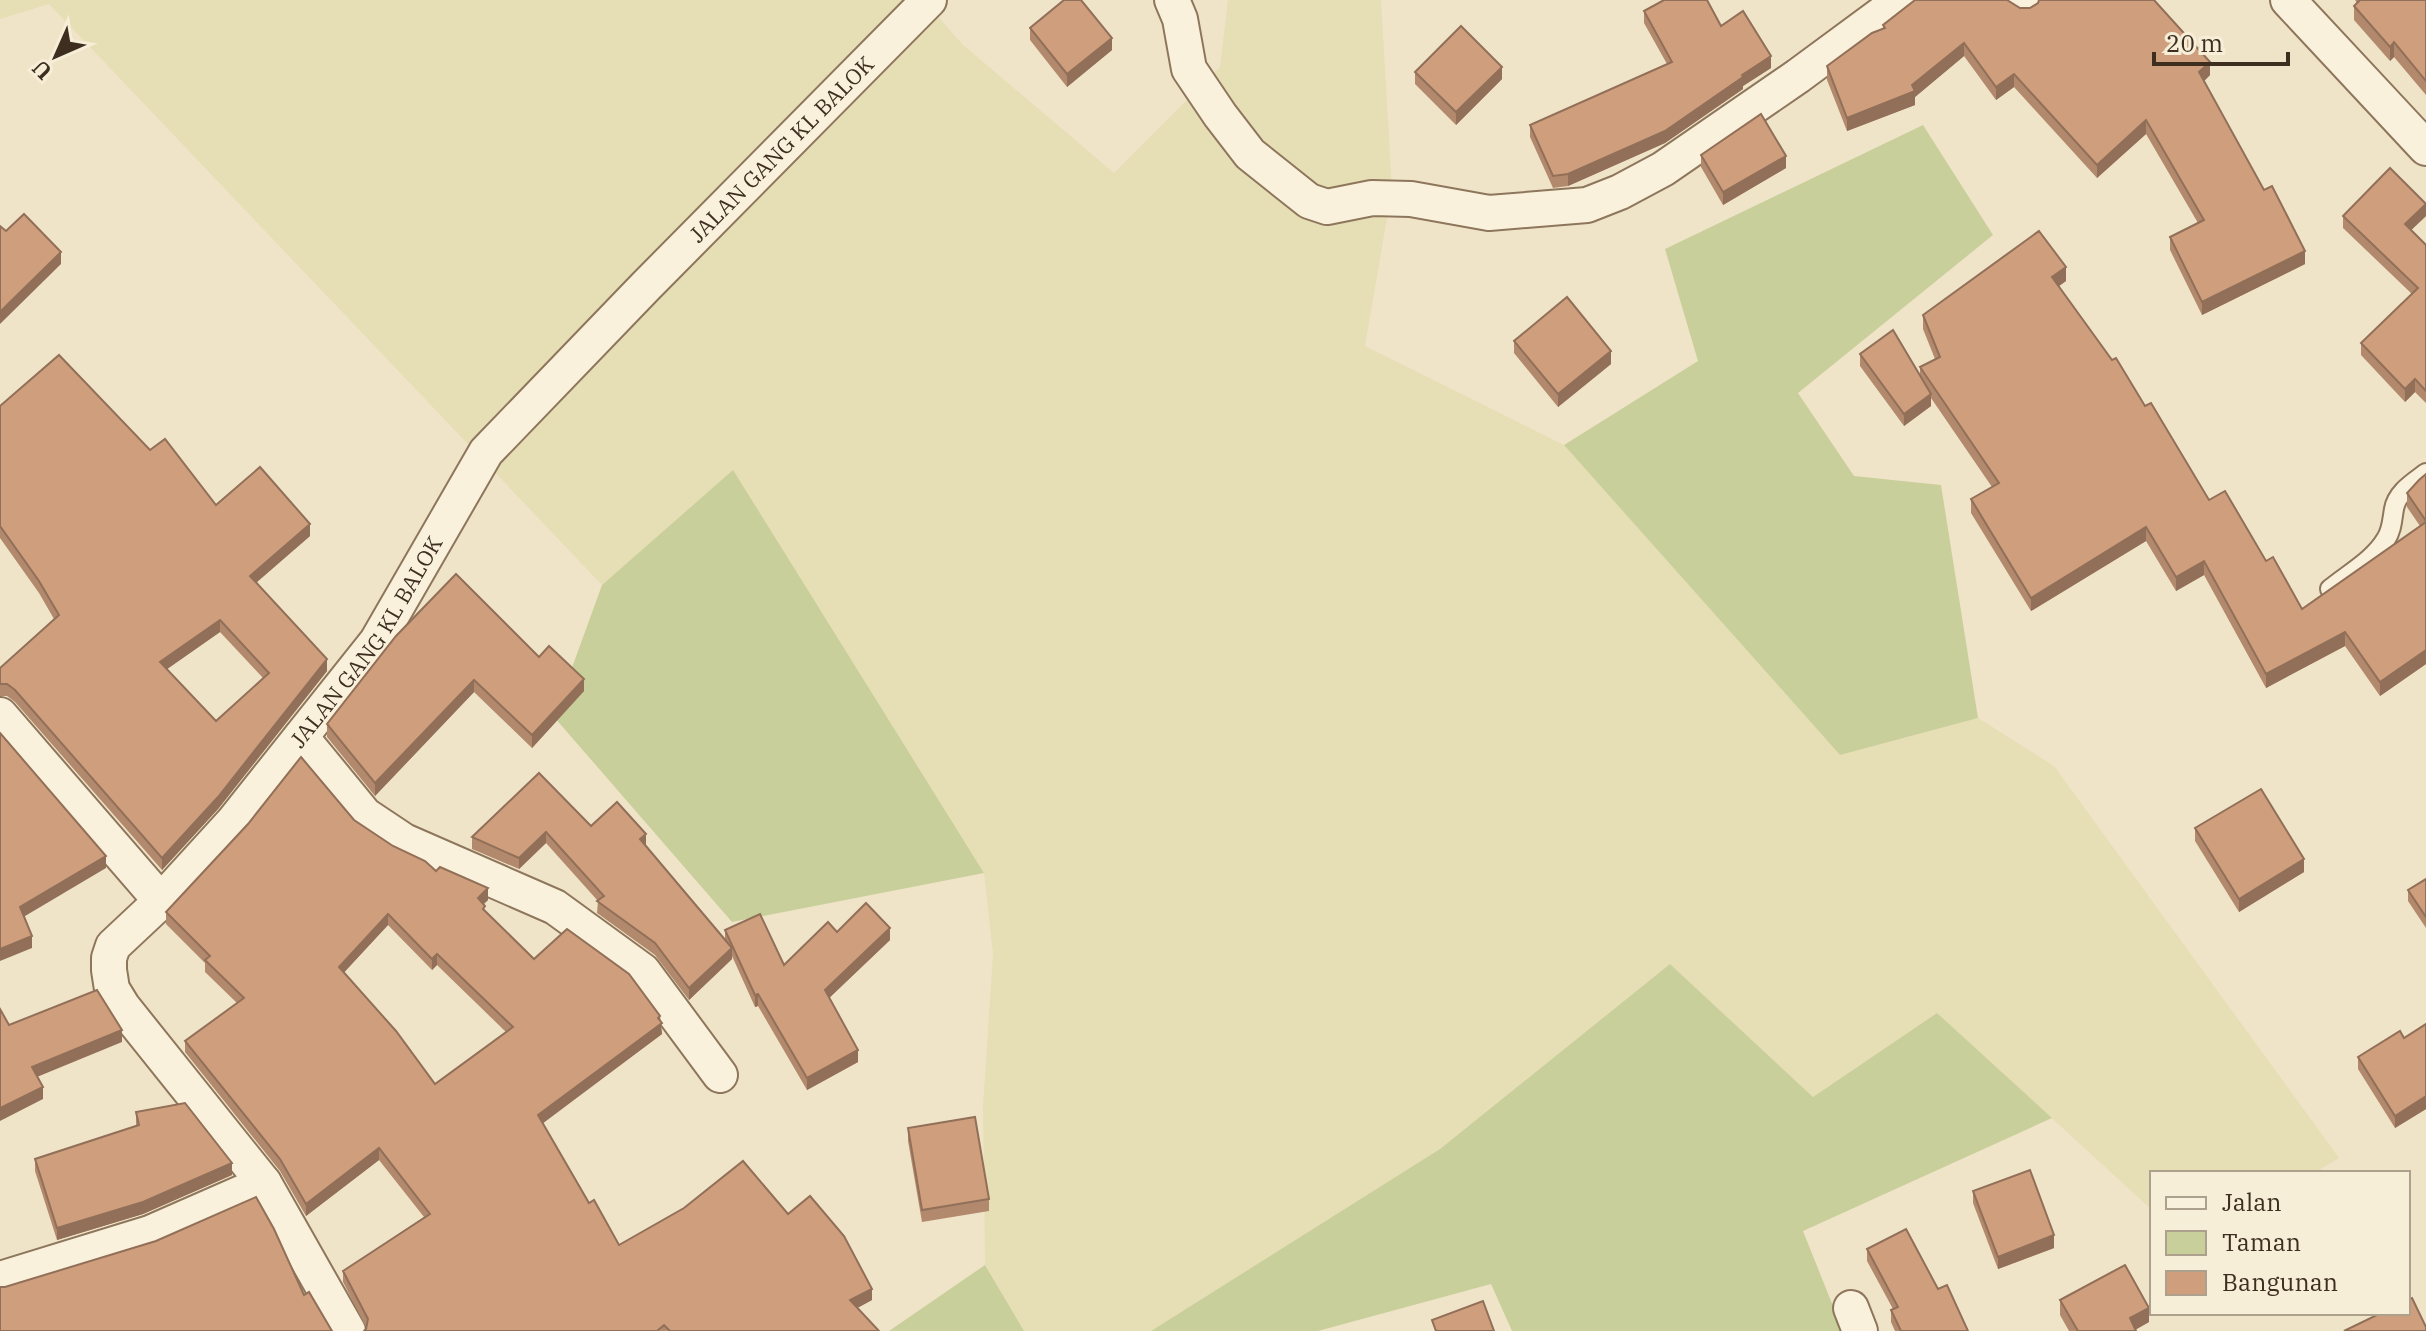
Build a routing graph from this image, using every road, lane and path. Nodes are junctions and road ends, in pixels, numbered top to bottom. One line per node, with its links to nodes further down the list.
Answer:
1 (929, 0): 9 (street, JALAN GANG KL BALOK)
2 (1172, 0): 3 (street)
3 (1901, 0)
4 (2288, 0): 5 (street)
5 (2426, 148)
6 (2426, 473): 7 (lane)
7 (2330, 589)
8 (0, 715): 10 (street)
9 (301, 737): 10 (street, JALAN GANG KL BALOK); 11 (street)
10 (161, 901): 12 (street, JALAN GANG KL BALOK)
11 (720, 1075)
12 (264, 1183): 13 (street); 14 (street, JALAN GANG KL BALOK)
13 (0, 1279)
14 (348, 1331)

